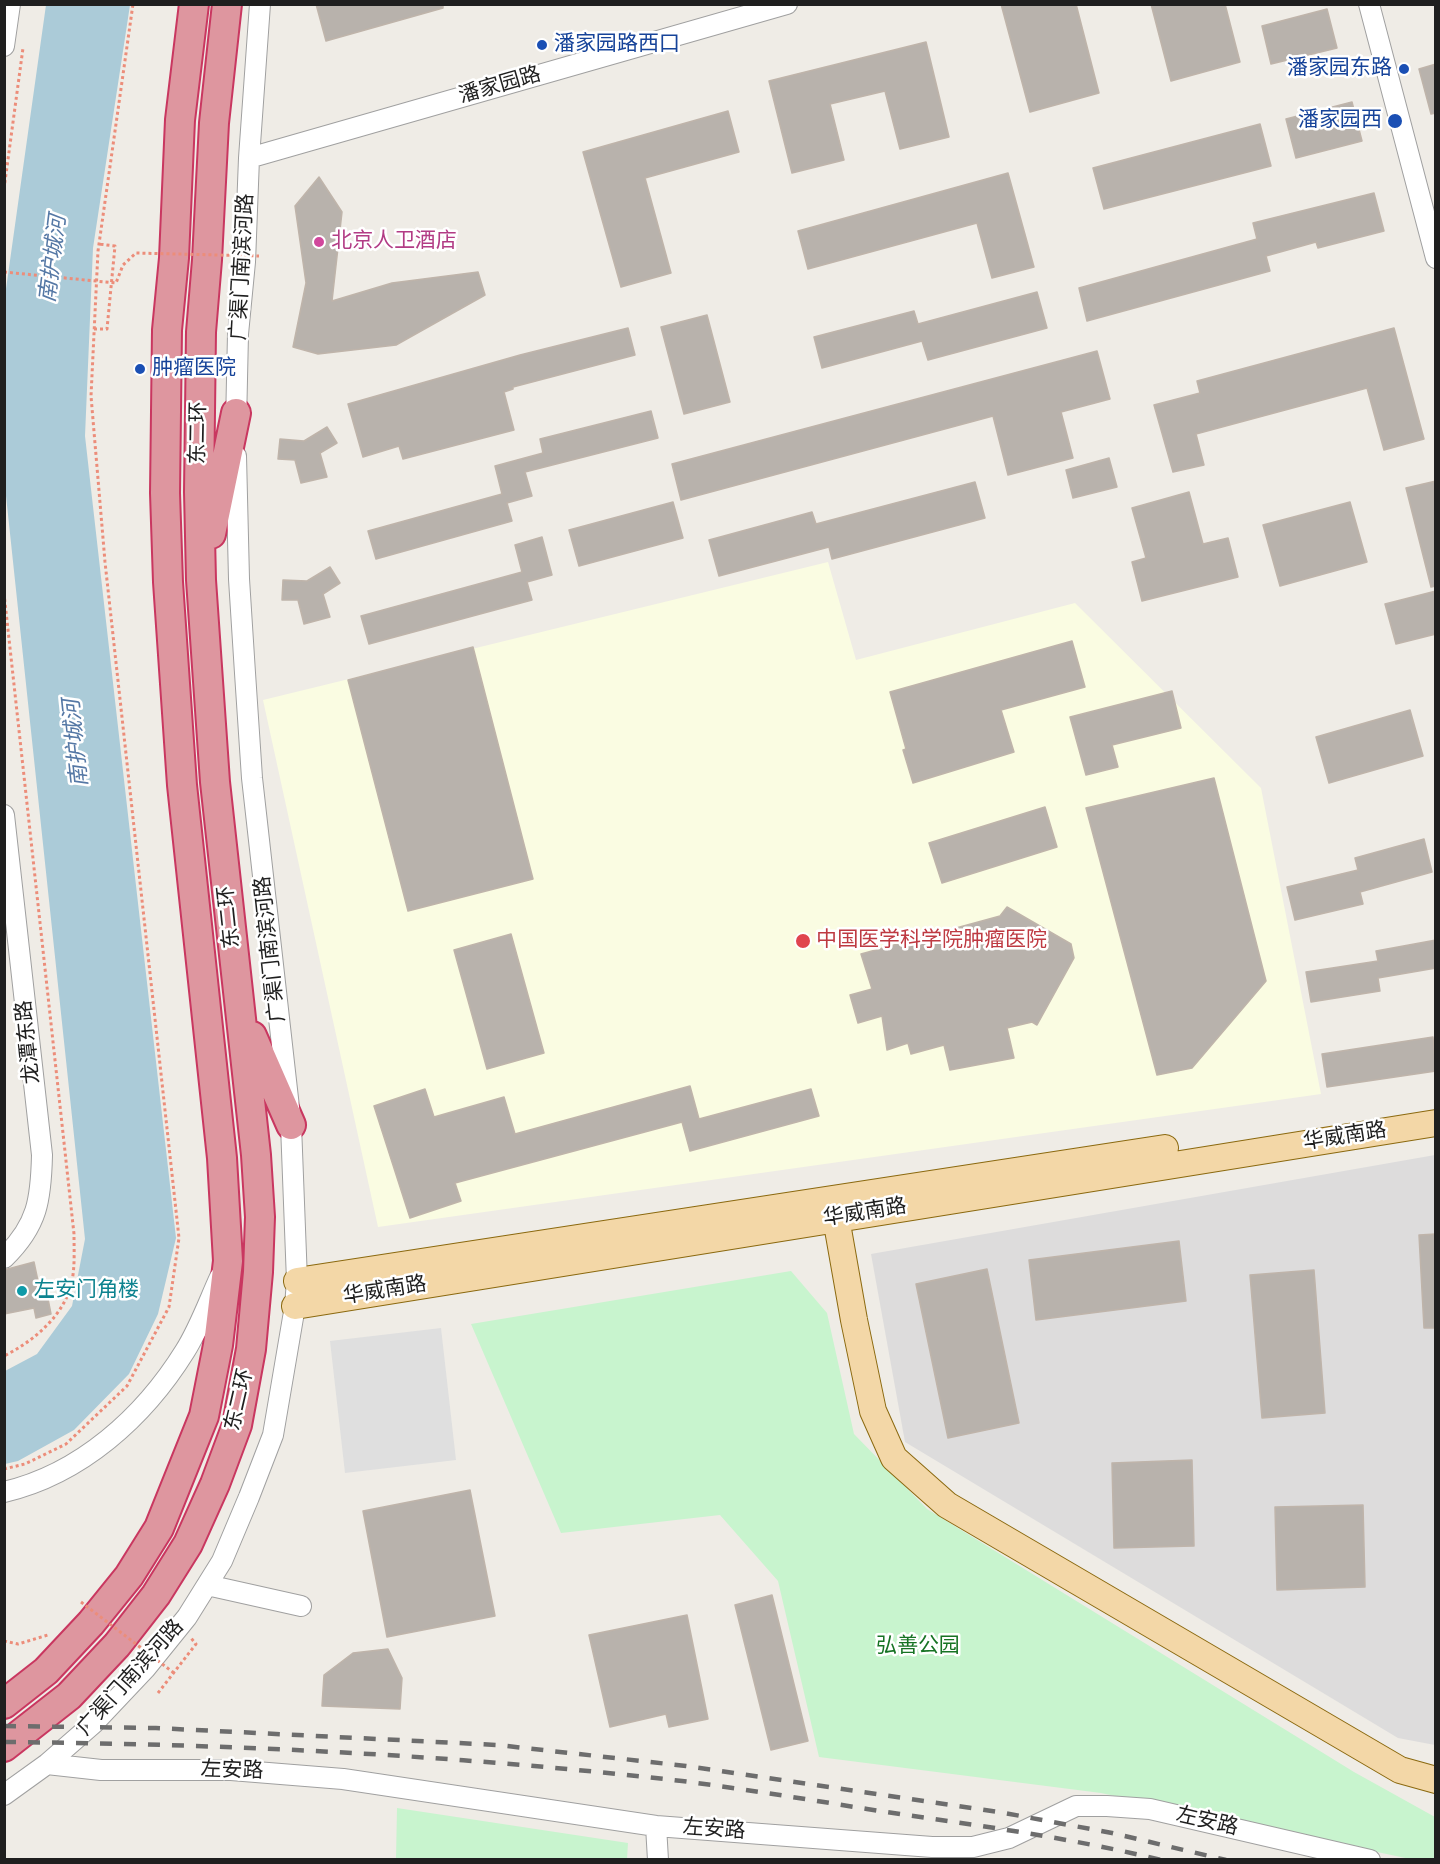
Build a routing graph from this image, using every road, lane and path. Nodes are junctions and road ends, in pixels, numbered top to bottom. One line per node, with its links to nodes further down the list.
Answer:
1 (9, 4): 9 (street)
2 (133, 4): 12 (path)
3 (194, 4): 27 (highway, 东二环)
4 (227, 4): 19 (highway, 东二环)
5 (260, 4): 10 (street, 广渠门南滨河路)
6 (787, 4): 10 (street, 潘家园路)
7 (1369, 4): 14 (street)
8 (24, 39): 11 (path)
9 (4, 46)
10 (249, 158): 18 (street, 广渠门南滨河路)
11 (4, 189)
12 (99, 244): 16 (path); 17 (path)
13 (259, 256): 16 (path, bridge)
14 (1436, 258)
15 (4, 272): 16 (path, bridge)
16 (111, 282): 17 (path)
17 (94, 328): 29 (path)
18 (236, 413): 19 (highway); 24 (street, 广渠门南滨河路)
19 (201, 580): 21 (highway, 东二环)
20 (4, 815): 26 (street, 龙潭东路)
21 (240, 1010): 24 (highway); 40 (highway, 东二环)
22 (1436, 1106): 28 (main road, 华威南路)
23 (1436, 1123): 25 (main road, 华威南路)
24 (291, 1125): 28 (street, 广渠门南滨河路)
25 (836, 1218): 28 (main road, 华威南路); 42 (main road)
26 (4, 1258)
27 (228, 1261): 30 (street); 39 (highway, 东二环)
28 (296, 1293): 31 (street, 广渠门南滨河路)
29 (4, 1469)
30 (4, 1492)
31 (207, 1585): 33 (street); 41 (street, 广渠门南滨河路)
32 (81, 1602): 37 (path, bridge)
33 (301, 1606)
34 (56, 1630): 35 (path)
35 (4, 1641)
36 (196, 1644): 37 (path)
37 (174, 1673): 38 (path)
38 (158, 1694)
39 (4, 1704)
40 (4, 1747)
41 (47, 1764): 43 (street, 广渠门南滨河路); 44 (street, 左安路)
42 (1436, 1780)
43 (4, 1795)
44 (656, 1826): 45 (street); 46 (street, 左安路)
45 (658, 1860)
46 (1370, 1860)

